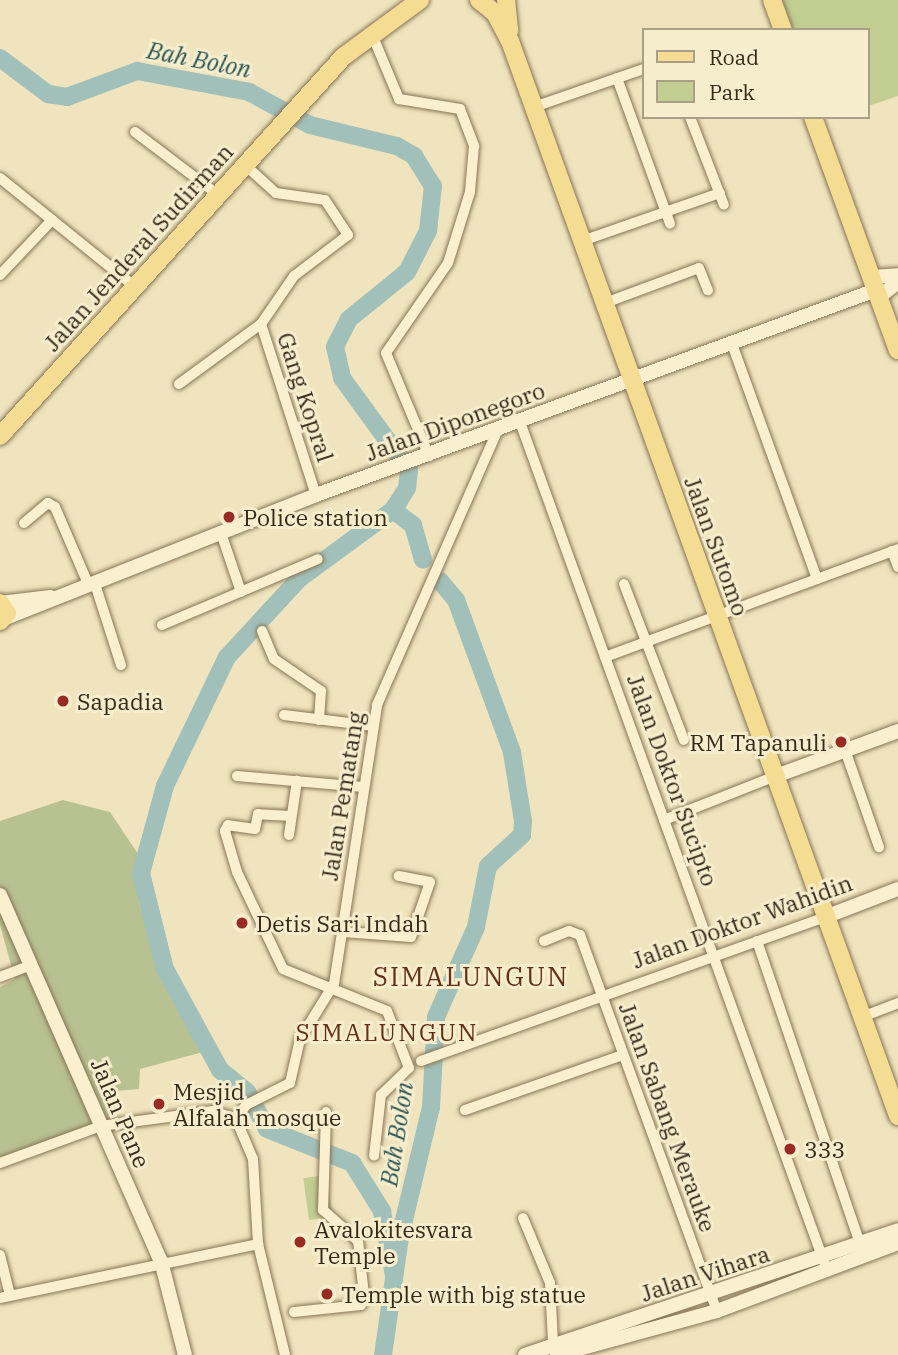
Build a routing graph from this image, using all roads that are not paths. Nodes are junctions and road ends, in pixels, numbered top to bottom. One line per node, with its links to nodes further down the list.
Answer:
1 (435, 0): 5 (main road)
2 (479, 0): 8 (main road, Jalan Sutomo)
3 (506, 0): 8 (main road)
4 (772, 0): 6 (main road)
5 (418, 1): 7 (main road)
6 (781, 28)
7 (371, 32): 15 (main road, Jalan Jenderal Sudirman); 39 (street)
8 (510, 41): 11 (main road, Jalan Sutomo)
9 (642, 70): 10 (street)
10 (617, 78): 11 (street); 20 (street)
11 (534, 107): 23 (main road, Jalan Sutomo)
12 (691, 119): 17 (street)
13 (814, 119): 28 (main road)
14 (135, 132): 18 (street)
15 (244, 164): 18 (main road, Jalan Jenderal Sudirman); 31 (street, Gang Kopral)
16 (0, 178): 21 (street)
17 (720, 193): 19 (street); 20 (street)
18 (217, 194): 27 (main road, Jalan Jenderal Sudirman)
19 (724, 205)
20 (665, 212): 22 (street); 23 (street)
21 (52, 220): 24 (street); 27 (street)
22 (670, 224)
23 (582, 241): 30 (main road, Jalan Sutomo)
24 (0, 275)
25 (898, 275): 28 (street, Jalan Diponegoro)
26 (898, 282): 28 (street, Jalan Diponegoro)
27 (135, 287): 38 (main road, Jalan Jenderal Sudirman)
28 (876, 288): 32 (street, Jalan Diponegoro); 33 (main road)
29 (708, 290): 30 (street)
30 (605, 303): 34 (main road, Jalan Sutomo)
31 (261, 324): 35 (street); 40 (street, Gang Kopral)
32 (732, 344): 34 (street, Jalan Diponegoro); 46 (street)
33 (898, 350)
34 (631, 379): 36 (street, Jalan Diponegoro); 50 (main road, Jalan Sutomo)
35 (179, 384)
36 (520, 422): 37 (street, Jalan Diponegoro); 55 (street, Jalan Doktor Sucipto)
37 (497, 432): 39 (street, Jalan Diponegoro); 59 (street, Jalan Pematang)
38 (0, 436)
39 (426, 457): 40 (street, Jalan Diponegoro)
40 (316, 495): 42 (street, Jalan Diponegoro)
41 (24, 523): 48 (street)
42 (221, 533): 48 (street, Jalan Diponegoro); 49 (street)
43 (895, 550): 45 (street); 46 (street)
44 (318, 559): 49 (street)
45 (898, 567)
46 (817, 579): 50 (street)
47 (624, 584): 54 (street)
48 (92, 585): 51 (street, Jalan Diponegoro); 56 (street)
49 (241, 592): 52 (street)
50 (716, 615): 54 (street); 64 (main road, Jalan Sutomo)
51 (1, 616)
52 (162, 625)
53 (262, 631): 58 (street)
54 (647, 641): 55 (street); 61 (street)
55 (605, 657): 68 (street, Jalan Doktor Sucipto)
56 (121, 665)
57 (284, 715): 58 (street)
58 (319, 720): 59 (street)
59 (373, 726): 66 (street, Jalan Pematang)
60 (898, 731): 62 (street)
61 (684, 740)
62 (845, 750): 64 (street); 70 (street)
63 (237, 776): 65 (street)
64 (773, 777): 68 (street); 74 (main road, Jalan Sutomo)
65 (297, 781): 66 (street); 67 (street)
66 (364, 787): 75 (street, Jalan Pematang)
67 (291, 816): 69 (street); 81 (street, Jalan Pematang)
68 (664, 820): 78 (street, Jalan Doktor Sucipto)
69 (289, 835)
70 (879, 847)
71 (399, 876): 75 (street)
72 (898, 889): 74 (street, Jalan Doktor Wahidin)
73 (0, 895): 79 (street, Jalan Pane)
74 (825, 917): 77 (street, Jalan Doktor Wahidin); 84 (main road, Jalan Sutomo)
75 (343, 932): 81 (street, Jalan Pematang)
76 (544, 941): 82 (street, Jalan Sabang Merauke)
77 (757, 941): 78 (street, Jalan Doktor Wahidin); 98 (street)
78 (716, 956): 82 (street, Jalan Doktor Wahidin); 101 (street, Jalan Doktor Sucipto)
79 (32, 965): 80 (street); 91 (street, Jalan Pane)
80 (0, 977)
81 (332, 986): 90 (street); 92 (street)
82 (601, 996): 85 (street, Jalan Sabang Merauke); 86 (street, Jalan Doktor Wahidin)
83 (898, 1003): 84 (street)
84 (862, 1017): 89 (main road, Jalan Sutomo)
85 (623, 1055): 87 (street); 103 (street, Jalan Sabang Merauke)
86 (421, 1061)
87 (465, 1110)
88 (326, 1112): 104 (street)
89 (898, 1116)
90 (236, 1119): 91 (street); 97 (street)
91 (101, 1126): 93 (street); 100 (street, Jalan Pane)
92 (374, 1156)
93 (0, 1163)
94 (523, 1217): 105 (street)
95 (898, 1230): 98 (street, Jalan Vihara)
96 (898, 1242): 98 (street, Jalan Vihara)
97 (258, 1244): 100 (street); 108 (street)
98 (862, 1251): 101 (street, Jalan Vihara)
99 (0, 1255): 102 (street)
100 (161, 1261): 102 (street); 107 (street, Jalan Pane)
101 (825, 1264): 103 (street, Jalan Vihara)
102 (5, 1296)
103 (715, 1304): 105 (street, Jalan Vihara)
104 (294, 1312)
105 (555, 1349): 106 (street, Jalan Vihara)
106 (535, 1353)
107 (182, 1354)
108 (285, 1355)

